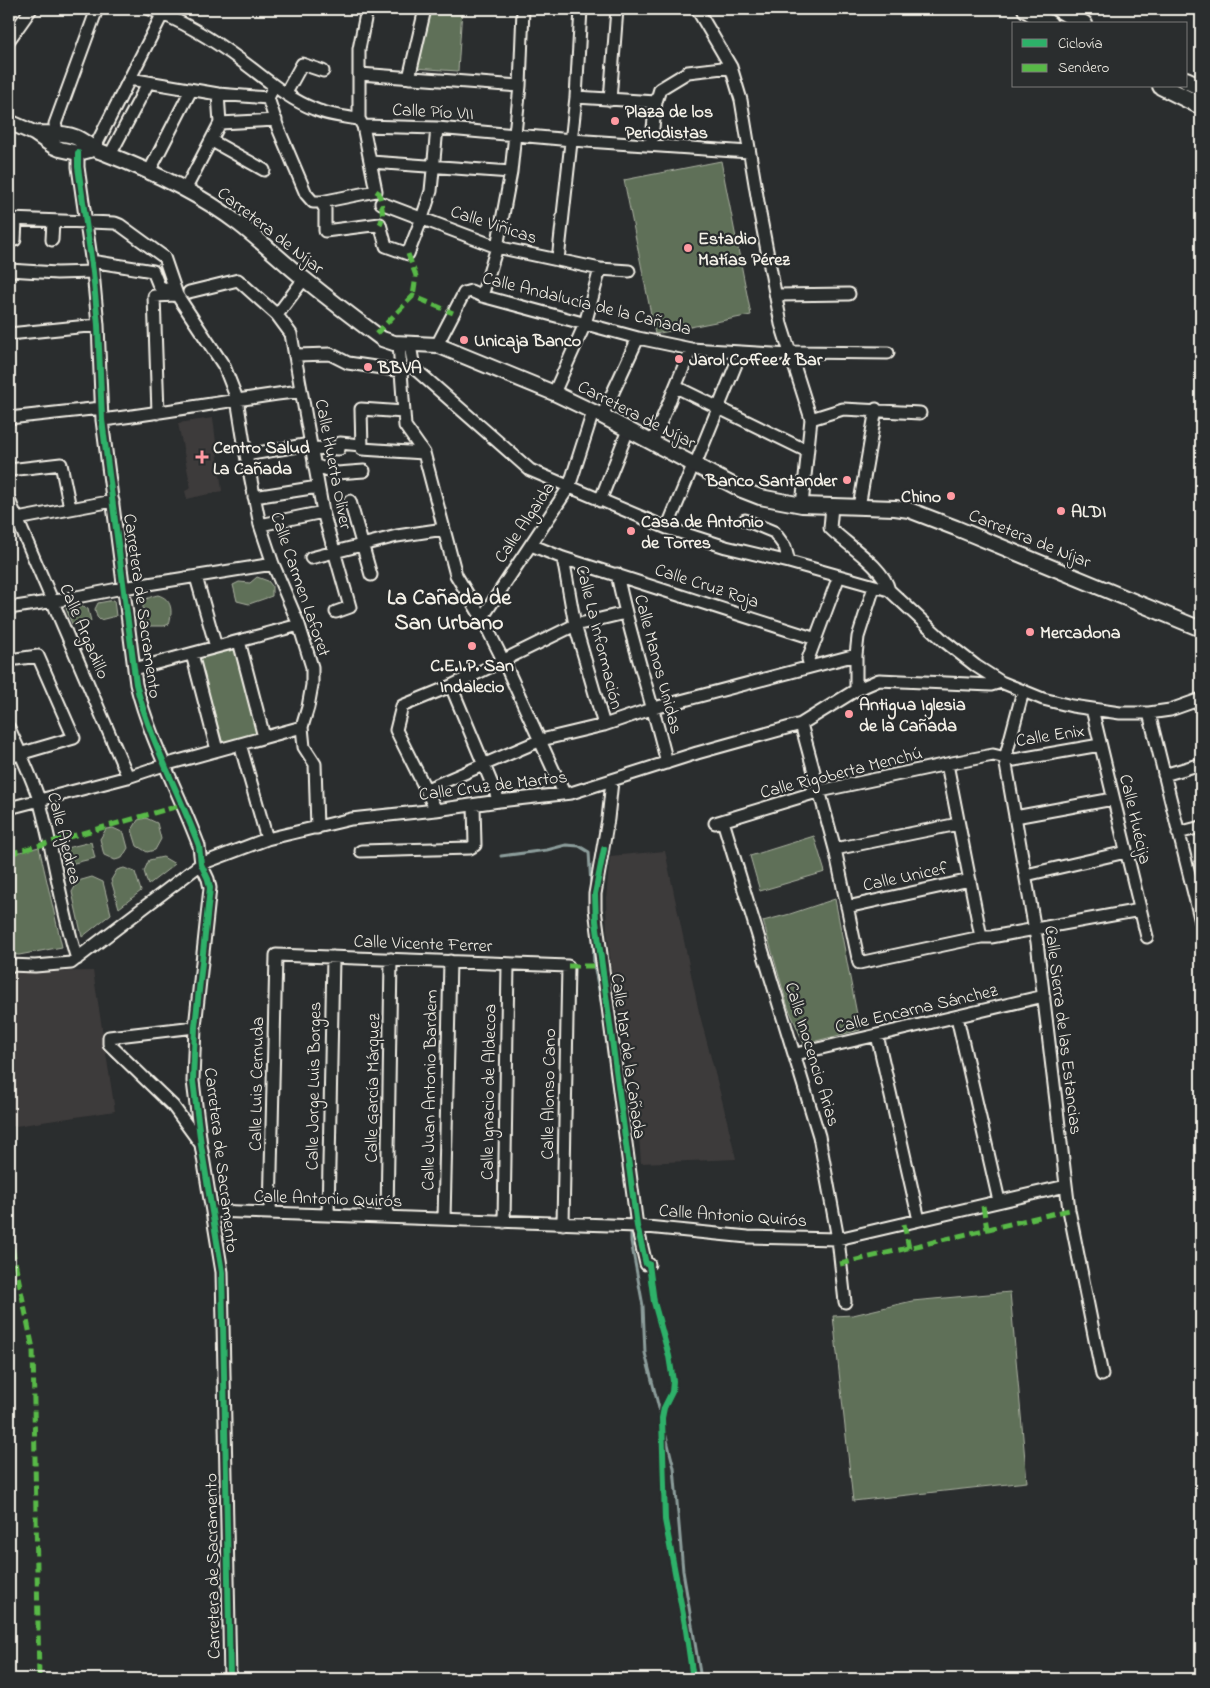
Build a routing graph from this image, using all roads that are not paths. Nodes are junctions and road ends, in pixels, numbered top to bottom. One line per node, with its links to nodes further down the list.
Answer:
1 (31, 9): 15 (street)
2 (97, 9): 43 (street)
3 (150, 9): 12 (street, Calle Pío VII)
4 (367, 9): 18 (street)
5 (425, 9): 20 (street)
6 (523, 9): 26 (street)
7 (581, 9): 32 (street)
8 (617, 9): 34 (street)
9 (697, 9): 16 (street)
10 (1026, 9): 13 (highway)
11 (1058, 9): 14 (highway)
12 (164, 11): 21 (street); 25 (street, Calle Pío VII)
13 (1046, 22)
14 (1081, 22)
15 (9, 40)
16 (731, 67): 35 (street); 48 (street)
17 (323, 71): 30 (street)
18 (360, 74): 20 (street); 40 (street)
19 (1188, 77): 23 (highway)
20 (409, 78): 26 (street)
21 (130, 80): 24 (street); 47 (street)
22 (1188, 81): 27 (highway)
23 (1201, 81)
24 (148, 84): 29 (street); 49 (street)
25 (274, 86): 30 (street, Calle Pío VII); 33 (street)
26 (520, 86): 42 (street)
27 (1201, 87)
28 (1165, 88): 36 (highway)
29 (191, 90): 31 (street); 53 (street)
30 (286, 93): 40 (street, Calle Pío VII)
31 (218, 94): 33 (street); 39 (street)
32 (576, 97): 34 (street); 44 (street)
33 (268, 98): 37 (street)
34 (610, 100): 35 (street)
35 (656, 102): 46 (street)
36 (1201, 106)
37 (276, 120): 39 (street); 56 (street)
38 (9, 122): 43 (main road)
39 (220, 123): 45 (street)
40 (361, 123): 41 (street, Calle Pío VII); 50 (street)
41 (438, 128): 42 (street, Calle Pío VII); 51 (street)
42 (516, 134): 44 (street, Calle Pío VII); 54 (street)
43 (55, 138): 47 (main road, Carretera de Níjar)
44 (572, 140): 46 (street, Calle Pío VII); 65 (street)
45 (212, 141): 52 (street); 55 (street)
46 (651, 145): 48 (street, Calle Pío VII)
47 (83, 149): 49 (main road, Carretera de Níjar); 61 (street, Carretera de Sacramento)
48 (749, 152): 74 (street)
49 (110, 156): 53 (main road, Carretera de Níjar)
50 (371, 162): 51 (street); 56 (street)
51 (433, 166): 54 (street); 58 (street)
52 (264, 170)
53 (149, 172): 55 (main road, Carretera de Níjar)
54 (511, 172): 64 (street)
55 (185, 190): 70 (main road, Carretera de Níjar)
56 (321, 202): 58 (street)
57 (381, 203): 58 (street, Calle Viñicas)
58 (422, 218): 64 (street, Calle Viñicas)
59 (12, 220): 60 (street); 62 (street)
60 (53, 221): 61 (street); 63 (street)
61 (85, 222): 66 (street, Carretera de Sacramento); 73 (street)
62 (15, 240)
63 (52, 240)
64 (497, 247): 65 (street, Calle Viñicas); 75 (street)
65 (558, 260): 67 (street, Calle Viñicas)
66 (92, 266): 68 (street); 73 (street); 78 (street, Carretera de Sacramento)
67 (600, 269): 69 (street, Calle Viñicas); 77 (street)
68 (9, 270)
69 (629, 272)
70 (304, 279): 76 (street); 81 (main road, Carretera de Níjar)
71 (189, 292): 76 (street, Calle Huerta Oliver)
72 (849, 294): 74 (street)
73 (178, 295): 92 (street, Calle Carmen Laforet); 98 (street)
74 (777, 295): 87 (street)
75 (482, 296): 77 (street, Calle Andalucía de la Cañada); 82 (street, Calle Andalucía de la Cañada)
76 (277, 314): 86 (street, Calle Huerta Oliver)
77 (585, 324): 80 (street, Calle Andalucía de la Cañada); 91 (street)
78 (98, 325): 79 (street); 93 (street, Carretera de Sacramento)
79 (9, 334)
80 (638, 338): 83 (street, Calle Andalucía de la Cañada); 99 (street, Calle Algaida)
81 (405, 344): 82 (main road, Carretera de Níjar); 88 (street); 115 (street)
82 (437, 346): 91 (main road, Carretera de Níjar)
83 (691, 349): 84 (street, Calle Andalucía de la Cañada); 89 (street)
84 (741, 352): 87 (street, Calle Andalucía de la Cañada); 94 (street)
85 (888, 353): 87 (street, Calle Andalucía de la Cañada)
86 (296, 355): 88 (street); 90 (street, Calle Huerta Oliver)
87 (791, 355): 101 (street)
88 (402, 371): 96 (street)
89 (676, 387): 94 (street); 104 (street)
90 (301, 391): 92 (street); 106 (street, Calle Huerta Oliver)
91 (554, 393): 99 (main road, Carretera de Níjar)
92 (237, 399): 98 (street); 109 (street, Calle Carmen Laforet)
93 (101, 408): 100 (street); 102 (street, Carretera de Sacramento)
94 (718, 408): 107 (street); 111 (street)
95 (876, 409): 97 (street); 101 (street); 123 (street)
96 (404, 412): 105 (street); 108 (street)
97 (920, 412)
98 (158, 413): 102 (street)
99 (598, 414): 103 (main road, Carretera de Níjar); 115 (street, Calle Algaida)
100 (9, 418)
101 (811, 419): 107 (street)
102 (102, 420): 118 (street, Carretera de Sacramento)
103 (628, 430): 104 (main road, Carretera de Níjar); 120 (street)
104 (652, 443): 111 (main road, Carretera de Níjar)
105 (361, 445): 106 (street); 108 (street)
106 (311, 446): 109 (street); 110 (street, Calle Huerta Oliver)
107 (807, 451): 121 (street)
108 (424, 454): 130 (street)
109 (246, 455): 116 (street, Calle Carmen Laforet)
110 (314, 465): 113 (street); 114 (street, Calle Huerta Oliver)
111 (695, 465): 121 (main road, Carretera de Níjar); 129 (street)
112 (9, 470): 124 (street)
113 (364, 472)
114 (318, 487): 116 (street); 125 (street, Calle Huerta Oliver)
115 (569, 487): 120 (street); 132 (street, Calle Algaida)
116 (254, 497): 128 (street, Calle Carmen Laforet)
117 (9, 500): 126 (street, Calle Argadillo)
118 (113, 501): 124 (street); 143 (street, Carretera de Sacramento)
119 (350, 501): 131 (street)
120 (600, 501): 129 (street)
121 (802, 505): 122 (main road, Carretera de Níjar)
122 (832, 506): 123 (main road, Carretera de Níjar); 144 (street)
123 (859, 507): 152 (main road, Carretera de Níjar)
124 (70, 508): 126 (street)
125 (323, 512): 128 (street); 133 (street, Calle Huerta Oliver)
126 (17, 519): 145 (street, Calle Argadillo)
127 (745, 520): 136 (street)
128 (260, 525): 137 (street, Calle Carmen Laforet)
129 (667, 528): 136 (street)
130 (444, 529): 131 (street); 149 (street)
131 (363, 545): 133 (street); 139 (street)
132 (530, 545): 135 (street, Calle Cruz Roja); 149 (street, Calle Algaida)
133 (334, 553): 134 (street); 147 (street, Calle Huerta Oliver)
134 (311, 558)
135 (563, 558): 138 (street, Calle Cruz Roja); 151 (street, Calle La Información)
136 (789, 562): 140 (street)
137 (273, 564): 141 (street); 150 (street, Calle Carmen Laforet)
138 (617, 574): 148 (street, Calle Manos Unidas); 153 (street, Calle Cruz Roja)
139 (371, 575)
140 (839, 576): 142 (street); 153 (street)
141 (196, 577): 143 (street); 155 (street)
142 (874, 587): 144 (street); 157 (street)
143 (123, 588): 145 (street); 161 (street, Carretera de Sacramento)
144 (889, 590): 162 (street)
145 (53, 602): 146 (street); 187 (street, Calle Argadillo)
146 (9, 608)
147 (336, 612)
148 (625, 613): 151 (street); 167 (street, Calle Manos Unidas)
149 (482, 618): 159 (street)
150 (299, 625): 154 (street); 172 (street, Calle Carmen Laforet)
151 (575, 625): 159 (street); 171 (street, Calle La Información)
152 (1201, 629)
153 (816, 639): 160 (street)
154 (239, 641): 155 (street); 174 (street)
155 (216, 647): 156 (street)
156 (192, 654): 161 (street); 178 (street)
157 (856, 654): 160 (street); 164 (street)
158 (9, 660): 179 (street)
159 (503, 660): 163 (street); 175 (street)
160 (810, 667): 167 (street)
161 (134, 668): 185 (street, Carretera de Sacramento)
162 (1001, 682): 164 (street, Calle Cruz de Martos); 165 (street)
163 (451, 686): 181 (street); 189 (street)
164 (856, 690): 170 (street, Calle Cruz de Martos)
165 (1023, 691): 168 (street); 180 (street, Calle Sierra de las Estancias)
166 (1201, 699): 169 (street)
167 (654, 708): 171 (street); 182 (street, Calle Manos Unidas)
168 (1092, 709): 169 (street); 177 (street, Calle Huécija)
169 (1149, 713): 186 (street)
170 (801, 724): 182 (street, Calle Cruz de Martos); 190 (street)
171 (604, 725): 175 (street)
172 (302, 727): 174 (street); 202 (street, Calle Carmen Laforet)
173 (9, 728): 179 (street, Calle Ajedrea)
174 (264, 737): 176 (street)
175 (541, 740): 181 (street); 191 (street)
176 (240, 744): 178 (street); 204 (street)
177 (1100, 744): 180 (street, Calle Enix); 192 (street, Calle Huécija)
178 (217, 750): 185 (street)
179 (14, 756): 193 (street, Calle Ajedrea)
180 (1005, 759): 183 (street, Calle Rigoberta Menchú); 198 (street, Calle Sierra de las Estancias)
181 (484, 764): 189 (street); 194 (street)
182 (667, 764): 188 (street, Calle Cruz de Martos)
183 (947, 764): 190 (street, Calle Rigoberta Menchú); 200 (street)
184 (1201, 764): 186 (street)
185 (164, 765): 187 (street); 208 (street, Carretera de Sacramento)
186 (1164, 775): 203 (street)
187 (128, 777): 193 (street)
188 (612, 781): 191 (street, Calle Cruz de Martos); 242 (street, Calle Mar de la Cañada)
189 (426, 789): 197 (street)
190 (820, 791): 199 (street, Calle Rigoberta Menchú); 205 (street)
191 (564, 793): 194 (street, Calle Cruz de Martos)
192 (1113, 798): 198 (street); 207 (street, Calle Huécija)
193 (39, 800): 196 (street); 220 (street, Calle Ajedrea)
194 (499, 800): 195 (street, Calle Cruz de Martos)
195 (474, 805): 197 (street, Calle Cruz de Martos); 206 (street)
196 (9, 808)
197 (436, 810): 202 (street, Calle Cruz de Martos)
198 (1015, 817): 209 (street, Calle Sierra de las Estancias)
199 (719, 822): 230 (street, Calle Inocencio Arias)
200 (958, 824): 205 (street); 210 (street)
201 (1201, 827): 203 (street)
202 (317, 828): 204 (street, Calle Cruz de Martos)
203 (1178, 833): 211 (street)
204 (266, 839): 208 (street, Calle Cruz de Martos)
205 (835, 849): 212 (street)
206 (361, 851)
207 (1126, 852): 209 (street); 213 (street, Calle Huécija)
208 (201, 864): 220 (street, Calle Cruz de Martos); 228 (street, Carretera de Sacramento)
209 (1026, 875): 215 (street, Calle Sierra de las Estancias)
210 (970, 880): 212 (street, Calle Unicef); 216 (street)
211 (1198, 896): 214 (street)
212 (847, 907): 216 (street)
213 (1140, 910): 215 (street); 217 (street, Calle Huécija)
214 (1201, 922)
215 (1034, 928): 216 (street); 226 (street, Calle Sierra de las Estancias)
216 (981, 937)
217 (1147, 937)
218 (276, 955): 219 (street, Calle Vicente Ferrer); 235 (street, Calle Luis Cernuda)
219 (333, 956): 221 (street, Calle Vicente Ferrer); 236 (street, Calle Jorge Luis Borges)
220 (77, 959): 223 (street, Calle Cruz de Martos)
221 (391, 959): 222 (street, Calle Vicente Ferrer); 237 (street, Calle García Márquez)
222 (450, 961): 224 (street, Calle Vicente Ferrer); 238 (street, Calle Juan Antonio Bardem)
223 (9, 964)
224 (508, 964): 225 (street, Calle Vicente Ferrer); 240 (street, Calle Ignacio de Aldecoa)
225 (568, 966): 241 (street, Calle Alonso Cano)
226 (1044, 996): 227 (street, Calle Encarna Sánchez); 232 (street, Calle Sierra de las Estancias)
227 (957, 1016): 229 (street, Calle Encarna Sánchez); 233 (street)
228 (195, 1027): 231 (street, Carretera de Sacramento); 231 (street)
229 (877, 1035): 230 (street, Calle Encarna Sánchez); 239 (street)
230 (796, 1054): 243 (street, Calle Inocencio Arias)
231 (201, 1145): 234 (street, Carretera de Sacramento)
232 (1066, 1186): 233 (street, Calle Antonio Quirós); 246 (street, Calle Sierra de las Estancias)
233 (999, 1201): 239 (street, Calle Antonio Quirós)
234 (212, 1211): 235 (street, Calle Antonio Quirós); 247 (street, Carretera de Sacramento)
235 (270, 1213): 236 (street, Calle Antonio Quirós)
236 (328, 1215): 237 (street, Calle Antonio Quirós)
237 (387, 1217): 238 (street, Calle Antonio Quirós)
238 (444, 1219): 240 (street, Calle Antonio Quirós)
239 (919, 1220): 243 (street, Calle Antonio Quirós)
240 (504, 1222): 241 (street, Calle Antonio Quirós)
241 (563, 1224): 242 (street, Calle Antonio Quirós)
242 (633, 1226): 243 (street, Calle Antonio Quirós); 244 (street, Calle Mar de la Cañada)
243 (838, 1238): 245 (street, Calle Inocencio Arias)
244 (649, 1264)
245 (845, 1302)
246 (1102, 1375)
247 (230, 1679)

